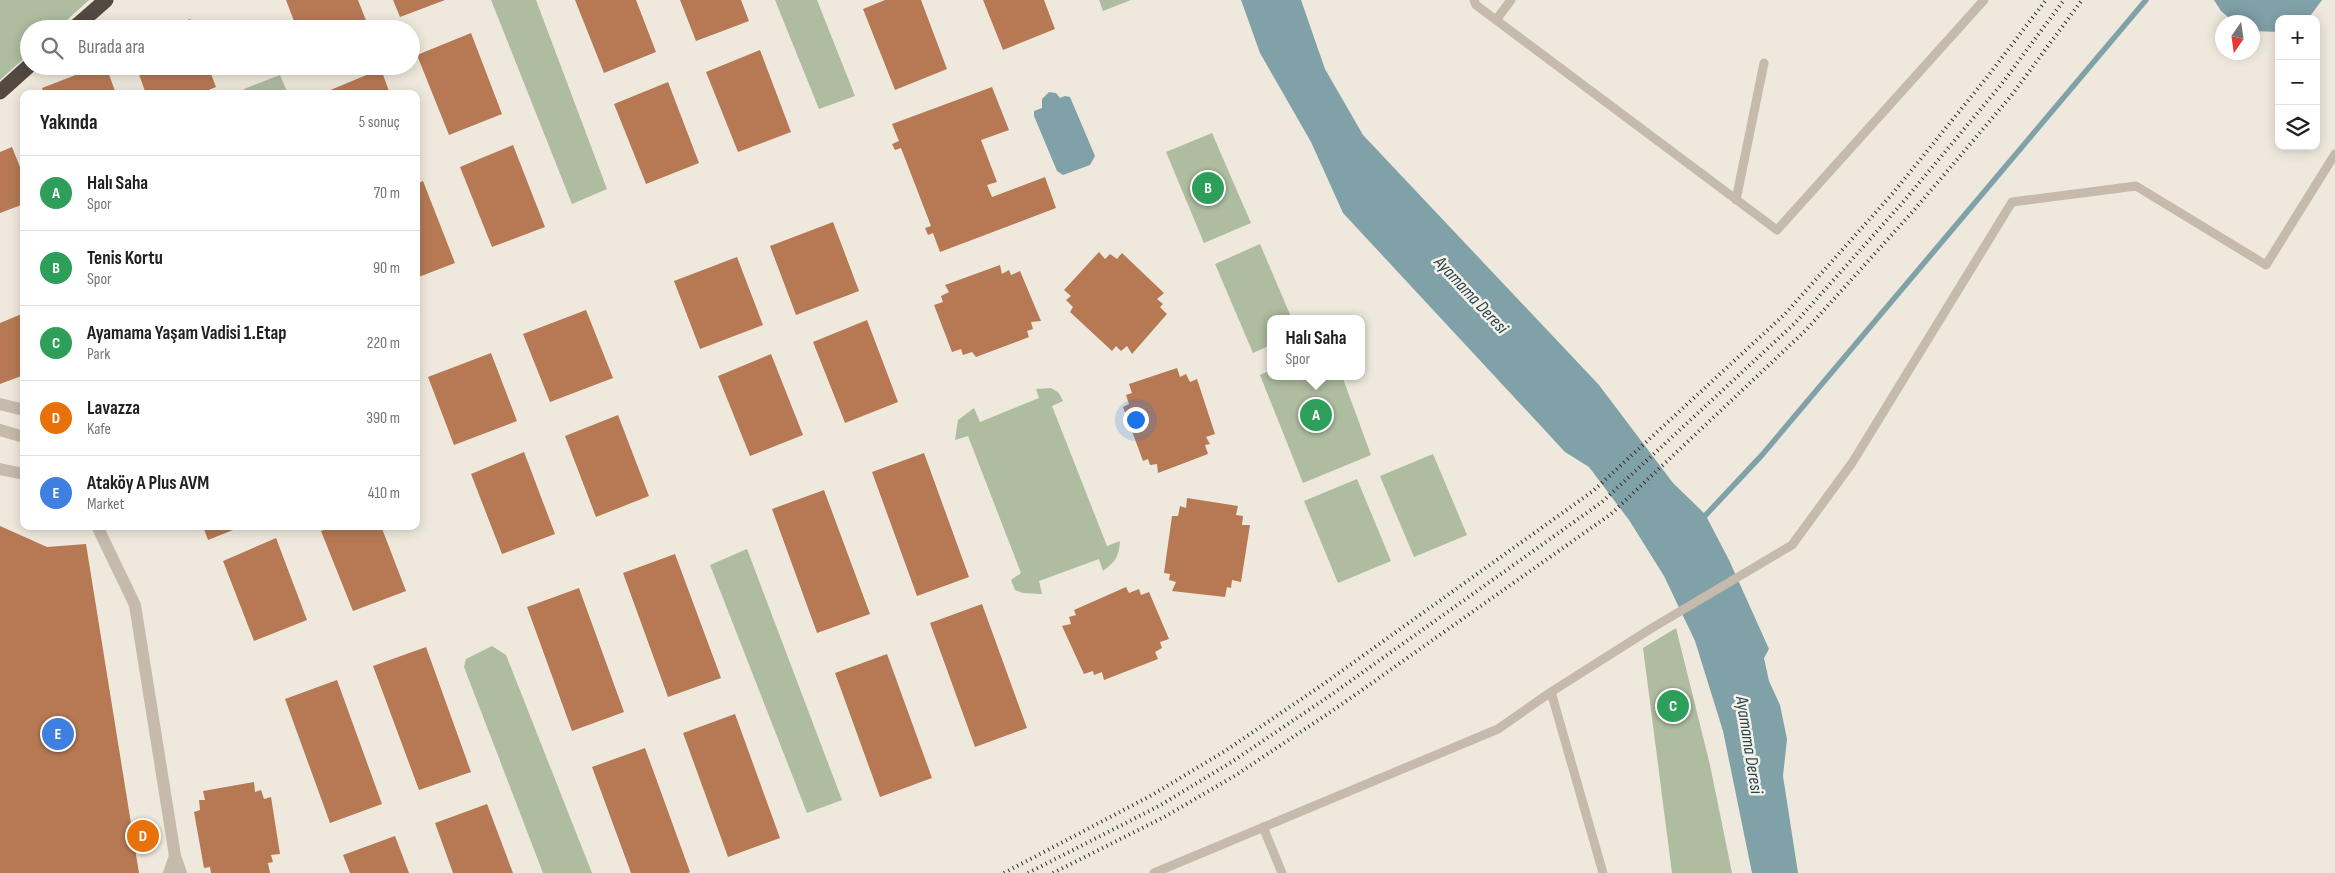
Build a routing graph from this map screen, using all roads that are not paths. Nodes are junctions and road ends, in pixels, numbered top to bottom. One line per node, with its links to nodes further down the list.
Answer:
1 (106, 0): 5 (highway)
2 (1474, 0): 6 (lane)
3 (1510, 0): 6 (lane)
4 (1984, 0): 11 (lane)
5 (83, 20)
6 (1496, 20): 11 (lane)
7 (1764, 63): 11 (lane)
8 (20, 74): 9 (highway)
9 (0, 92)
10 (2335, 154): 19 (lane)
11 (1736, 200)
12 (0, 404): 13 (street)
13 (20, 409)
14 (0, 430): 15 (street)
15 (20, 436)
16 (0, 469): 17 (street)
17 (20, 473)
18 (99, 530): 21 (street)
19 (1551, 692): 20 (lane); 26 (lane)
20 (1263, 827): 24 (lane); 25 (lane)
21 (175, 856): 22 (street); 23 (street)
22 (169, 873)
23 (181, 873)
24 (1154, 873)
25 (1282, 873)
26 (1603, 873)

